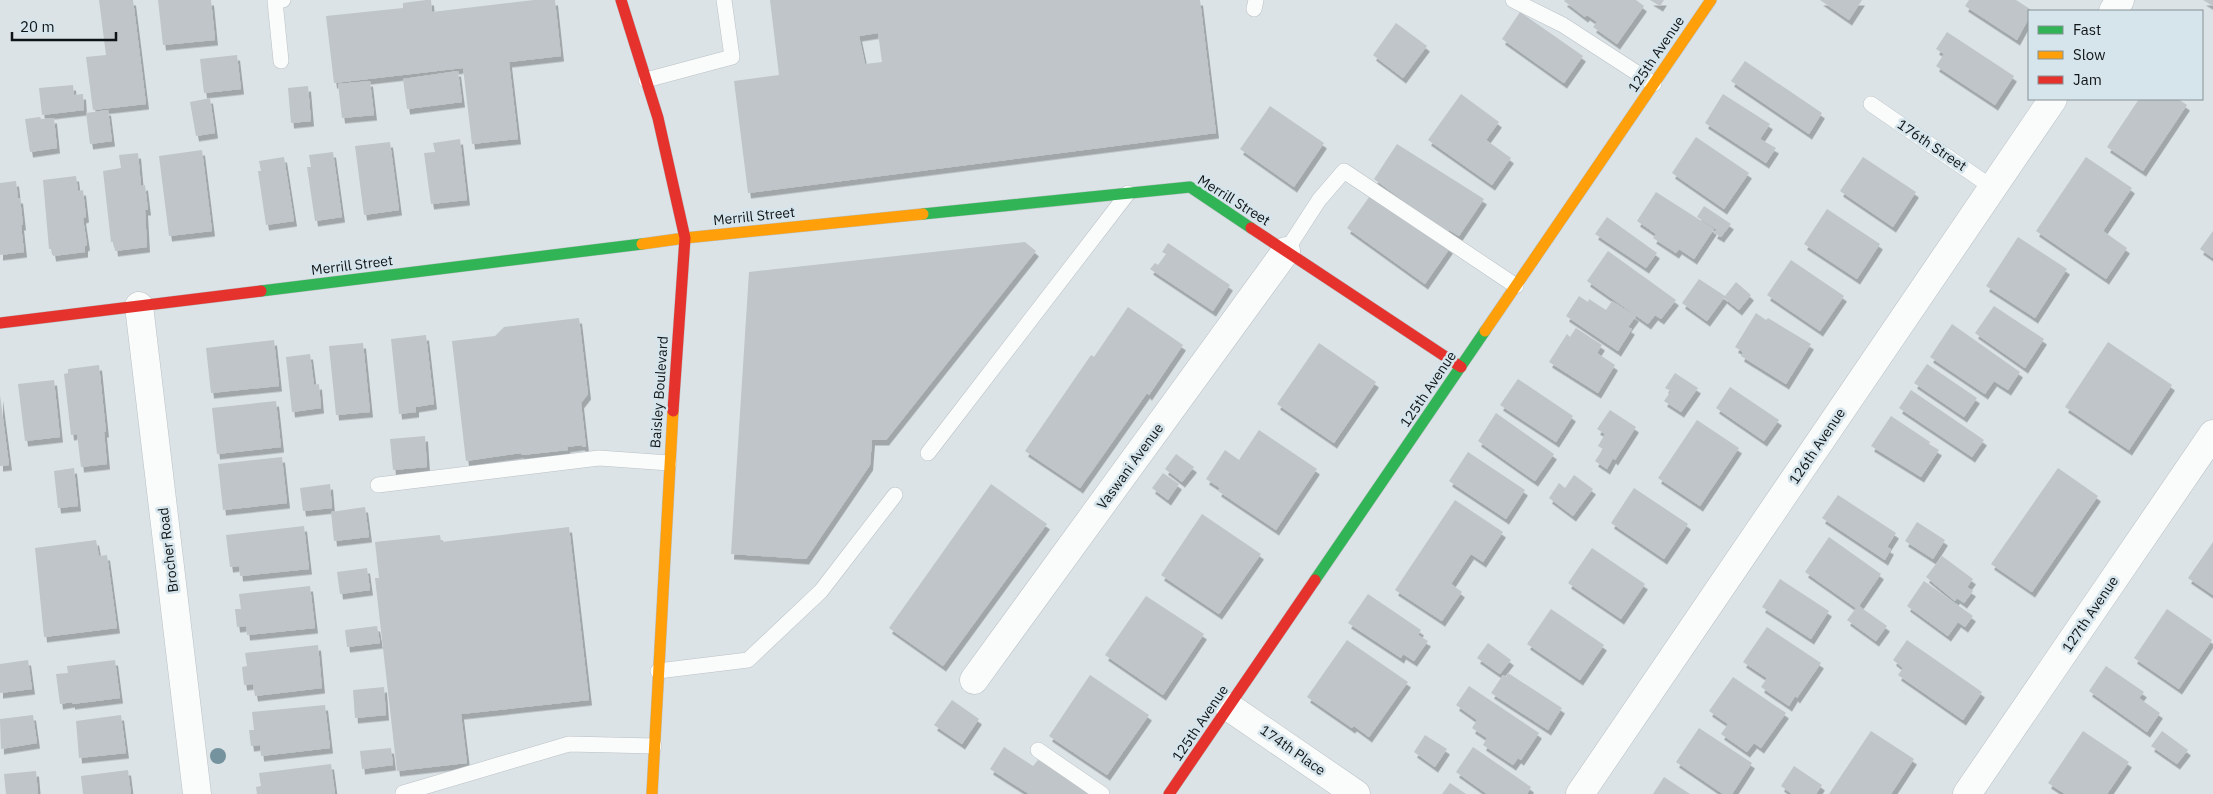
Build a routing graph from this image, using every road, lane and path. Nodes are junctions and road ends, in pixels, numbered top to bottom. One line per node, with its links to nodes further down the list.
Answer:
1 (283, 0): 6 (lane)
2 (621, 0): 7 (street, Baisley Boulevard)
3 (724, 0): 7 (lane)
4 (1513, 0): 8 (lane)
5 (1711, 0): 8 (street, 125th Avenue)
6 (282, 61)
7 (646, 80): 13 (street, Baisley Boulevard)
8 (1654, 84): 15 (street, 125th Avenue)
9 (2052, 100): 11 (street, 126th Avenue)
10 (1871, 104): 11 (lane, 176th Street)
11 (1993, 188): 35 (street, 126th Avenue)
12 (1128, 193): 13 (street, Merrill Street); 14 (street, Merrill Street); 20 (lane)
13 (685, 238): 16 (street, Merrill Street); 21 (street, Baisley Boulevard)
14 (1286, 251): 15 (lane); 18 (street, Merrill Street); 25 (street, Vaswani Avenue)
15 (1516, 286): 18 (street, 125th Avenue)
16 (139, 306): 17 (street, Merrill Street); 30 (street, Brocher Road)
17 (0, 323)
18 (1461, 368): 26 (street, 125th Avenue)
19 (2213, 434): 36 (street, 127th Avenue)
20 (928, 453)
21 (669, 464): 22 (lane); 24 (street, Baisley Boulevard)
22 (378, 485)
23 (895, 495): 24 (lane)
24 (658, 671): 27 (street, Baisley Boulevard)
25 (974, 680)
26 (1229, 707): 33 (street, 125th Avenue); 34 (street, 174th Place)
27 (654, 746): 29 (lane); 31 (street, Baisley Boulevard)
28 (1038, 750): 32 (lane)
29 (403, 793)
30 (197, 794)
31 (652, 794)
32 (1102, 794)
33 (1169, 794)
34 (1356, 794)
35 (1580, 794)
36 (1967, 794)

